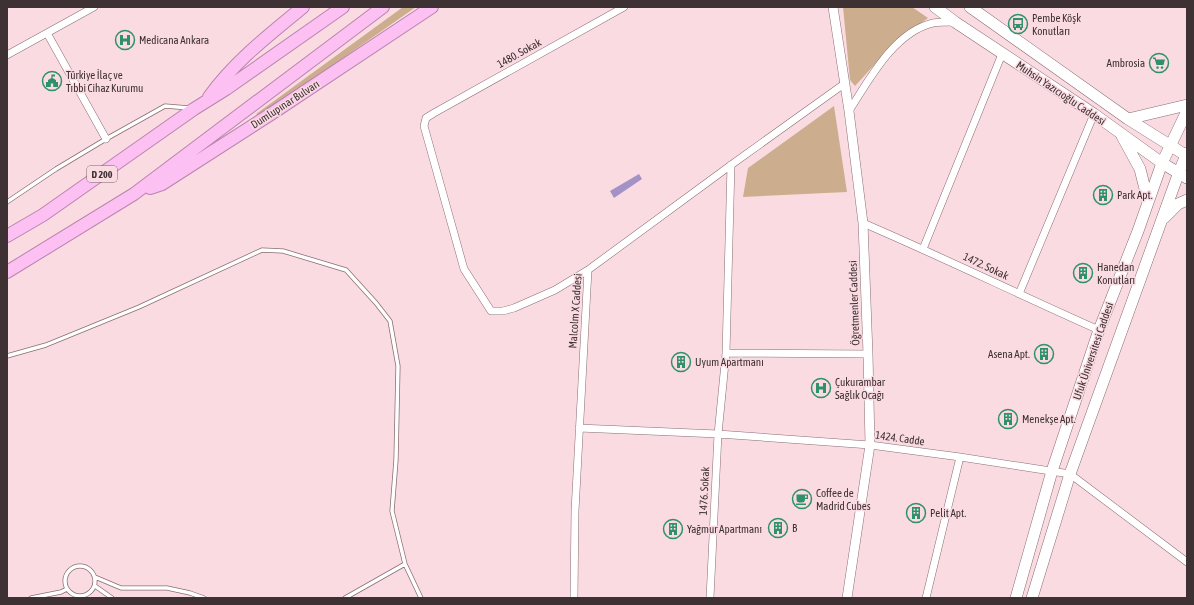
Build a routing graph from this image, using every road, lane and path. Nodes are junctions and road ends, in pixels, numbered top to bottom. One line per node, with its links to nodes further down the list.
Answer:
1 (94, 7): 11 (street)
2 (303, 7): 15 (highway)
3 (383, 7): 29 (highway, Dumlupınar Bulvarı)
4 (432, 7): 29 (highway, Dumlupınar Bulvarı)
5 (624, 7): 37 (street, 1480. Sokak)
6 (833, 7): 14 (street, Öğretmenler Caddesi)
7 (935, 7): 10 (main road, Muhsin Yazıcıoğlu Caddesi)
8 (970, 7): 21 (main road, Muhsin Yazıcıoğlu Caddesi)
9 (340, 9): 15 (highway)
10 (955, 22): 12 (main road, Muhsin Yazıcıoğlu Caddesi); 18 (street)
11 (47, 33): 13 (street); 23 (street)
12 (1002, 54): 20 (main road, Muhsin Yazıcıoğlu Caddesi); 36 (street)
13 (7, 55)
14 (844, 84): 18 (street, Öğretmenler Caddesi); 27 (street, Malcolm X Caddesi)
15 (205, 102): 17 (highway)
16 (1187, 105): 21 (main road)
17 (194, 109): 23 (lane); 35 (highway, D 200)
18 (849, 111): 34 (street, Öğretmenler Caddesi)
19 (1187, 111): 24 (main road, Ufuk Üniversitesi Caddesi)
20 (1094, 114): 22 (main road, Muhsin Yazıcıoğlu Caddesi); 39 (street)
21 (1128, 119): 24 (main road, Muhsin Yazıcıoğlu Caddesi)
22 (1120, 133): 26 (main road, Muhsin Yazıcıoğlu Caddesi); 31 (main road)
23 (106, 139): 32 (lane)
24 (1170, 146): 25 (main road, Muhsin Yazıcıoğlu Caddesi); 26 (main road, Ufuk Üniversitesi Caddesi)
25 (1187, 154): 28 (main road, Ufuk Üniversitesi Caddesi)
26 (1162, 163): 28 (main road, Muhsin Yazıcıoğlu Caddesi); 31 (main road, Ufuk Üniversitesi Caddesi)
27 (731, 165): 37 (street, Malcolm X Caddesi); 41 (street, 1476. Sokak)
28 (1183, 175): 33 (main road, Ufuk Üniversitesi Caddesi)
29 (134, 194): 38 (highway, Dumlupınar Bulvarı)
30 (1187, 200): 33 (main road)
31 (1148, 201): 40 (main road, Ufuk Üniversitesi Caddesi)
32 (7, 202)
33 (1161, 221): 49 (main road, Ufuk Üniversitesi Caddesi)
34 (863, 223): 36 (street, 1472. Sokak); 42 (street, Öğretmenler Caddesi)
35 (7, 236)
36 (923, 249): 39 (street, 1472. Sokak)
37 (588, 270): 44 (street, Malcolm X Caddesi)
38 (7, 272)
39 (1019, 294): 40 (street, 1472. Sokak)
40 (1099, 330): 48 (main road, Ufuk Üniversitesi Caddesi)
41 (726, 353): 42 (street); 45 (street, 1476. Sokak)
42 (868, 354): 46 (street, Öğretmenler Caddesi)
43 (7, 356): 51 (lane)
44 (579, 428): 45 (street, 1424. Cadde); 60 (street, Malcolm X Caddesi)
45 (718, 434): 46 (street, 1424. Cadde); 61 (street, 1476. Sokak)
46 (870, 445): 47 (street, 1424. Cadde); 62 (street, Öğretmenler Caddesi)
47 (960, 457): 48 (street, 1424. Cadde); 63 (street)
48 (1052, 471): 49 (street, 1424. Cadde); 64 (main road, Ufuk Üniversitesi Caddesi)
49 (1070, 474): 50 (street, 1424. Cadde); 65 (main road, Ufuk Üniversitesi Caddesi)
50 (1187, 562)
51 (405, 564): 58 (lane); 59 (lane)
52 (95, 577): 53 (lane); 54 (lane); 57 (lane)
53 (95, 586): 54 (lane); 56 (lane)
54 (67, 589): 55 (lane)
55 (31, 598)
56 (112, 598)
57 (204, 598)
58 (345, 598)
59 (421, 598)
60 (574, 598)
61 (710, 598)
62 (847, 598)
63 (926, 598)
64 (1016, 598)
65 (1032, 598)

